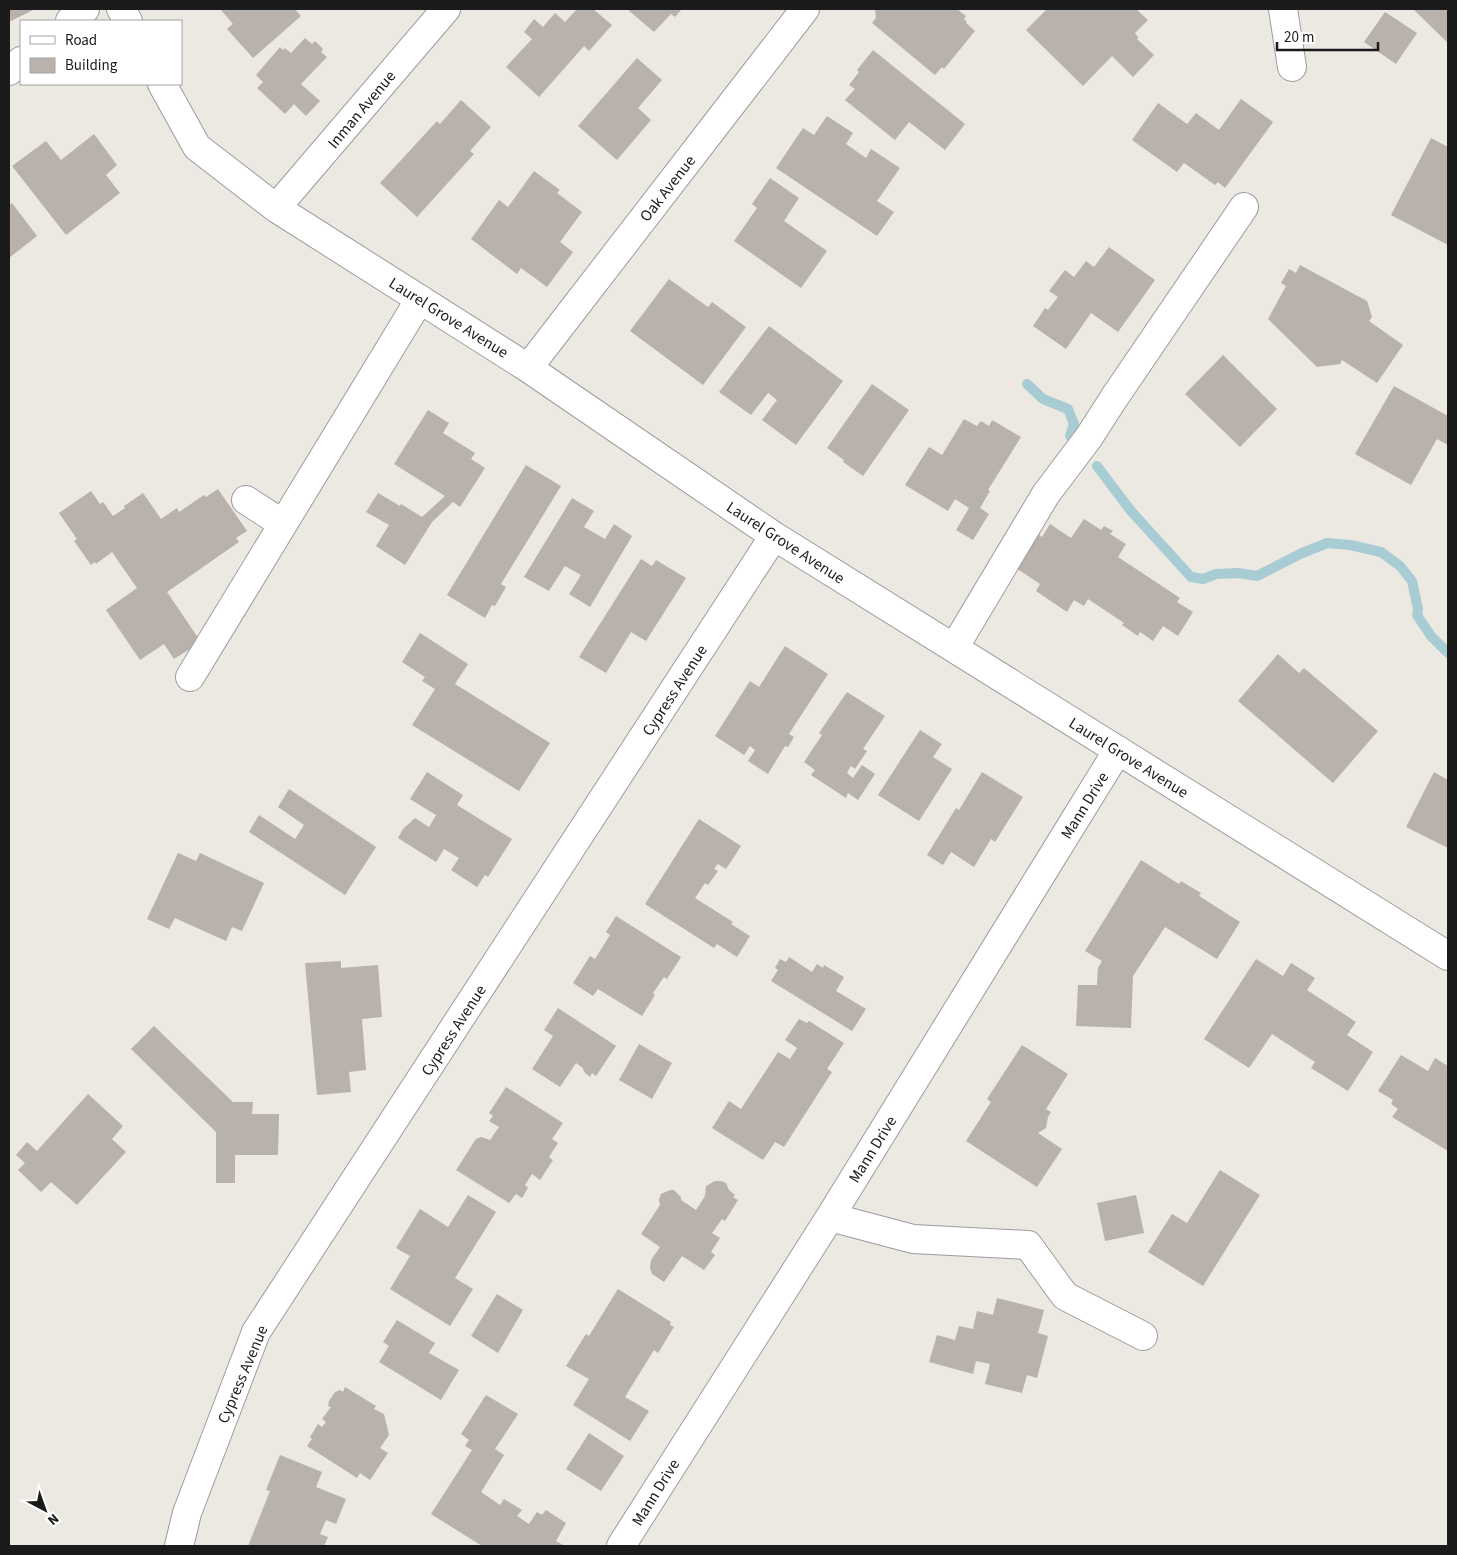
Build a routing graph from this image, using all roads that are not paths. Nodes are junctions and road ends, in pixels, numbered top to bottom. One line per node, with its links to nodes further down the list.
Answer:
1 (85, 9): 6 (street)
2 (121, 9): 7 (street)
3 (446, 9): 13 (street, Inman Avenue)
4 (805, 9): 15 (street, Oak Avenue)
5 (1283, 9): 9 (street)
6 (71, 20)
7 (127, 20)
8 (20, 62): 10 (street)
9 (1292, 67)
10 (9, 71)
11 (163, 85): 13 (street, Laurel Grove Avenue)
12 (1244, 207): 19 (street)
13 (276, 208): 14 (street, Laurel Grove Avenue)
14 (420, 299): 15 (street, Laurel Grove Avenue); 17 (street)
15 (528, 368): 18 (street, Laurel Grove Avenue)
16 (246, 500): 17 (street)
17 (283, 524): 20 (street)
18 (774, 536): 19 (street, Laurel Grove Avenue); 25 (street, Cypress Avenue)
19 (954, 648): 21 (street, Laurel Grove Avenue)
20 (190, 677)
21 (1118, 750): 22 (street, Laurel Grove Avenue); 23 (street, Mann Drive)
22 (1448, 956)
23 (830, 1217): 24 (street); 26 (street, Mann Drive)
24 (1144, 1336)
25 (179, 1546)
26 (621, 1546)

